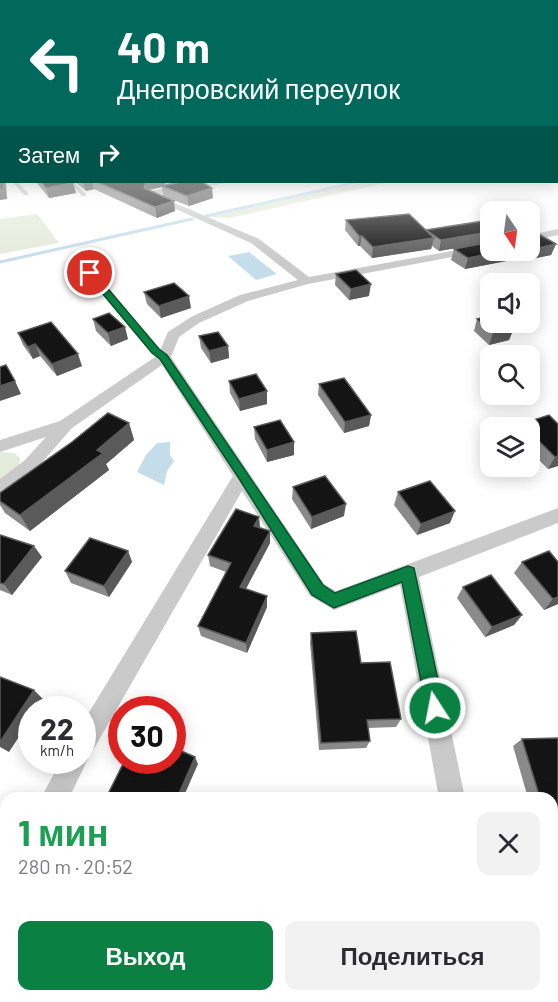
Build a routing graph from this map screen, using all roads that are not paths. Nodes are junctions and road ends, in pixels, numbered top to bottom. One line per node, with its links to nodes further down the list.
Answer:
1 (16, 183): 4 (lane)
2 (72, 183): 5 (lane)
3 (205, 183): 10 (street)
4 (26, 194)
5 (84, 195)
6 (558, 232): 7 (street)
7 (540, 236)
8 (480, 249): 10 (street)
9 (90, 273): 11 (lane)
10 (307, 281): 11 (street)
11 (164, 357): 12 (street); 14 (street)
12 (66, 424): 13 (street); 15 (street)
13 (0, 446)
14 (243, 474): 17 (street); 18 (street)
15 (0, 488)
16 (558, 515): 17 (street)
17 (408, 573): 21 (street)
18 (96, 725)
19 (68, 774): 20 (street)
20 (57, 792)
21 (451, 792)

